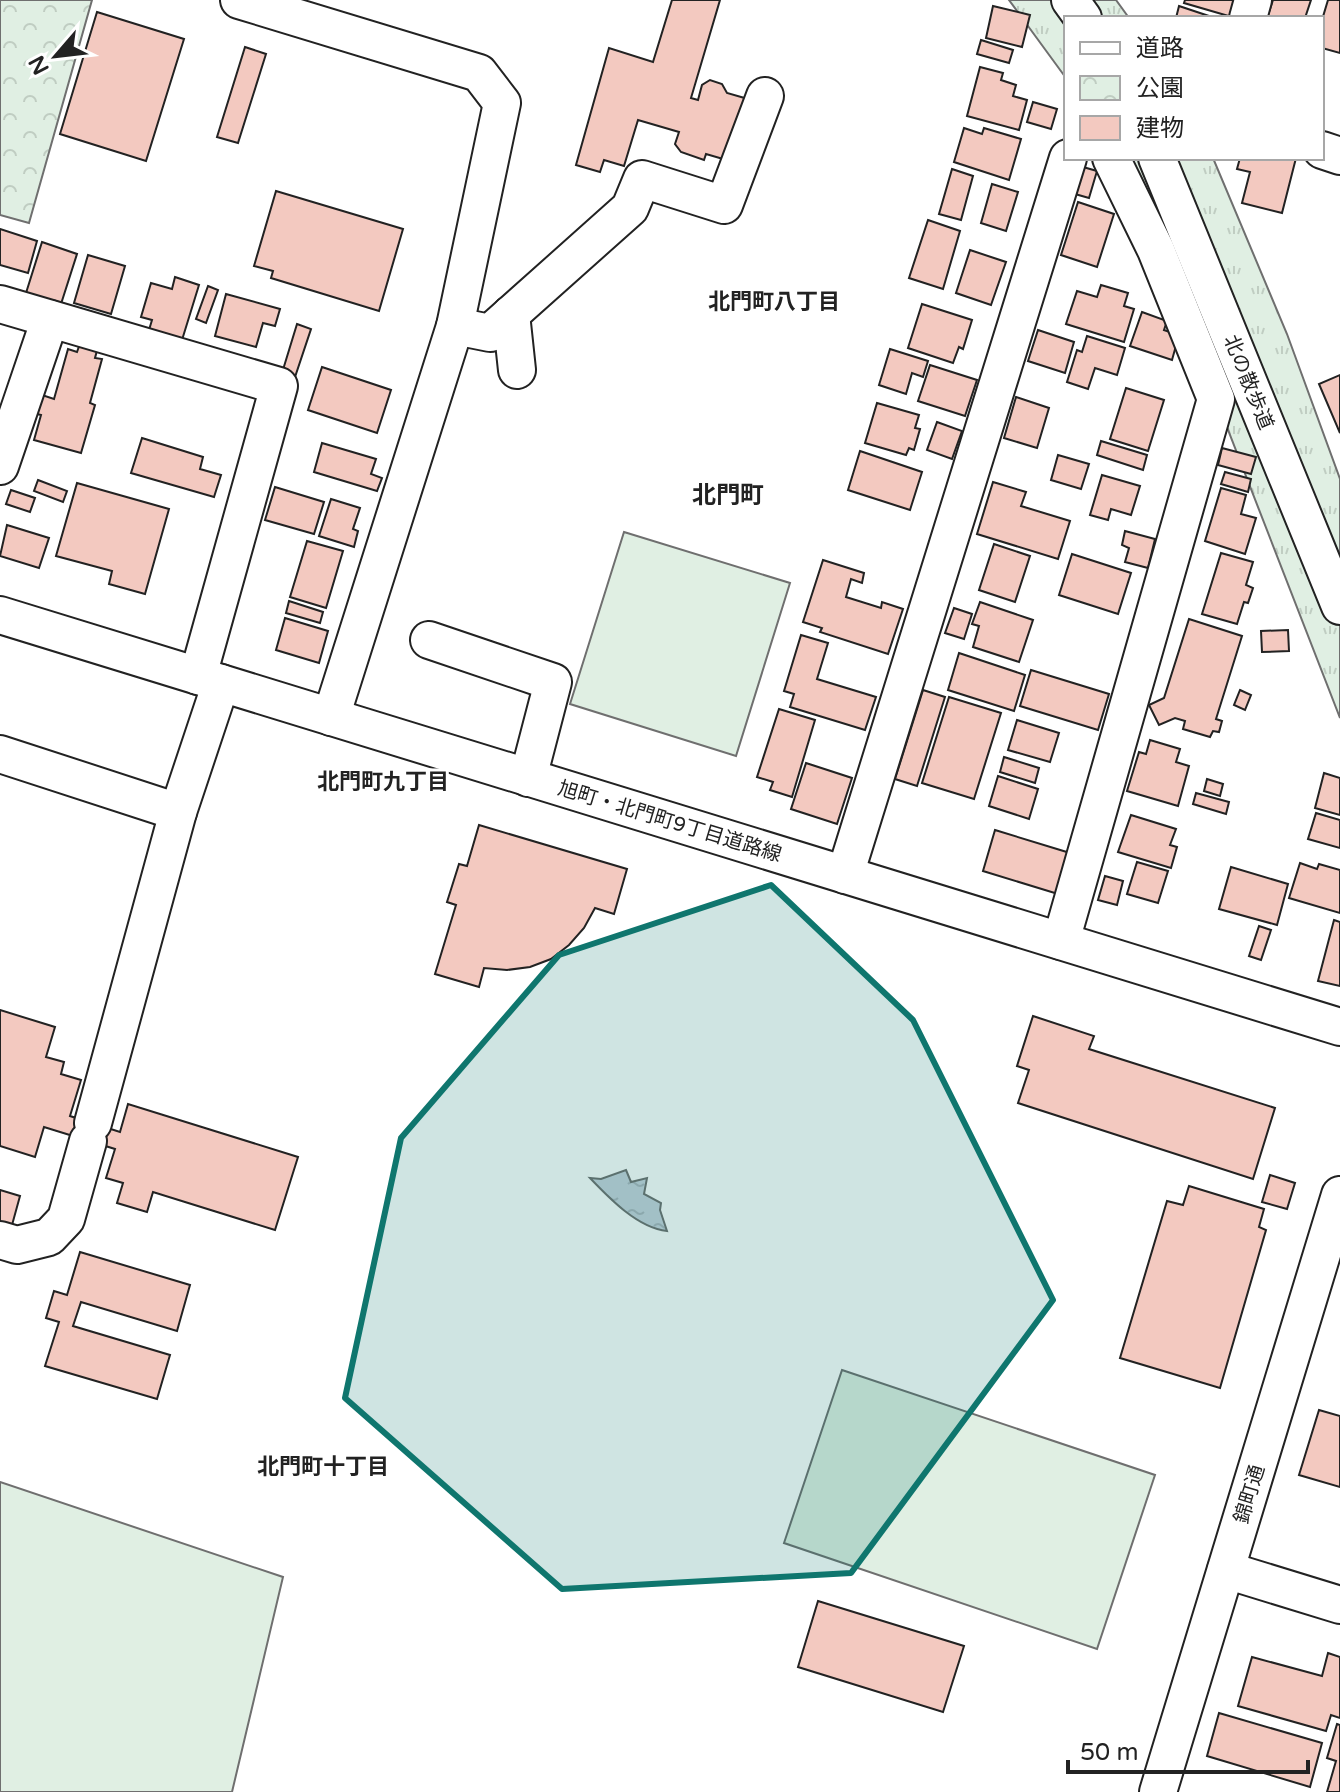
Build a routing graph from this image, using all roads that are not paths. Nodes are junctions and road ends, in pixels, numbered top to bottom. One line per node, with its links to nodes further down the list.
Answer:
1 (239, 0): 9 (street)
2 (765, 96): 7 (street)
3 (1067, 160): 20 (street)
4 (1112, 160): 21 (street)
5 (1158, 160): 12 (street, 北の散歩道)
6 (0, 304): 8 (street)
7 (511, 314): 9 (street); 10 (street)
8 (50, 319): 11 (street); 15 (street)
9 (455, 326): 16 (street)
10 (517, 370)
11 (0, 466)
12 (1340, 606)
13 (0, 615): 15 (street, 旭町・北門町9丁目道路線)
14 (429, 640): 18 (street)
15 (210, 680): 16 (street, 旭町・北門町9丁目道路線); 19 (street)
16 (331, 717): 18 (street, 旭町・北門町9丁目道路線)
17 (0, 754): 19 (street)
18 (528, 778): 20 (street, 旭町・北門町9丁目道路線)
19 (178, 812): 24 (street)
20 (845, 875): 21 (street, 旭町・北門町9丁目道路線)
21 (1061, 941): 22 (street, 旭町・北門町9丁目道路線)
22 (1340, 1027)
23 (1340, 1195): 25 (street, 錦町通)
24 (0, 1240)
25 (1226, 1570): 26 (street); 27 (street, 錦町通)
26 (1340, 1605)
27 (1158, 1792)

